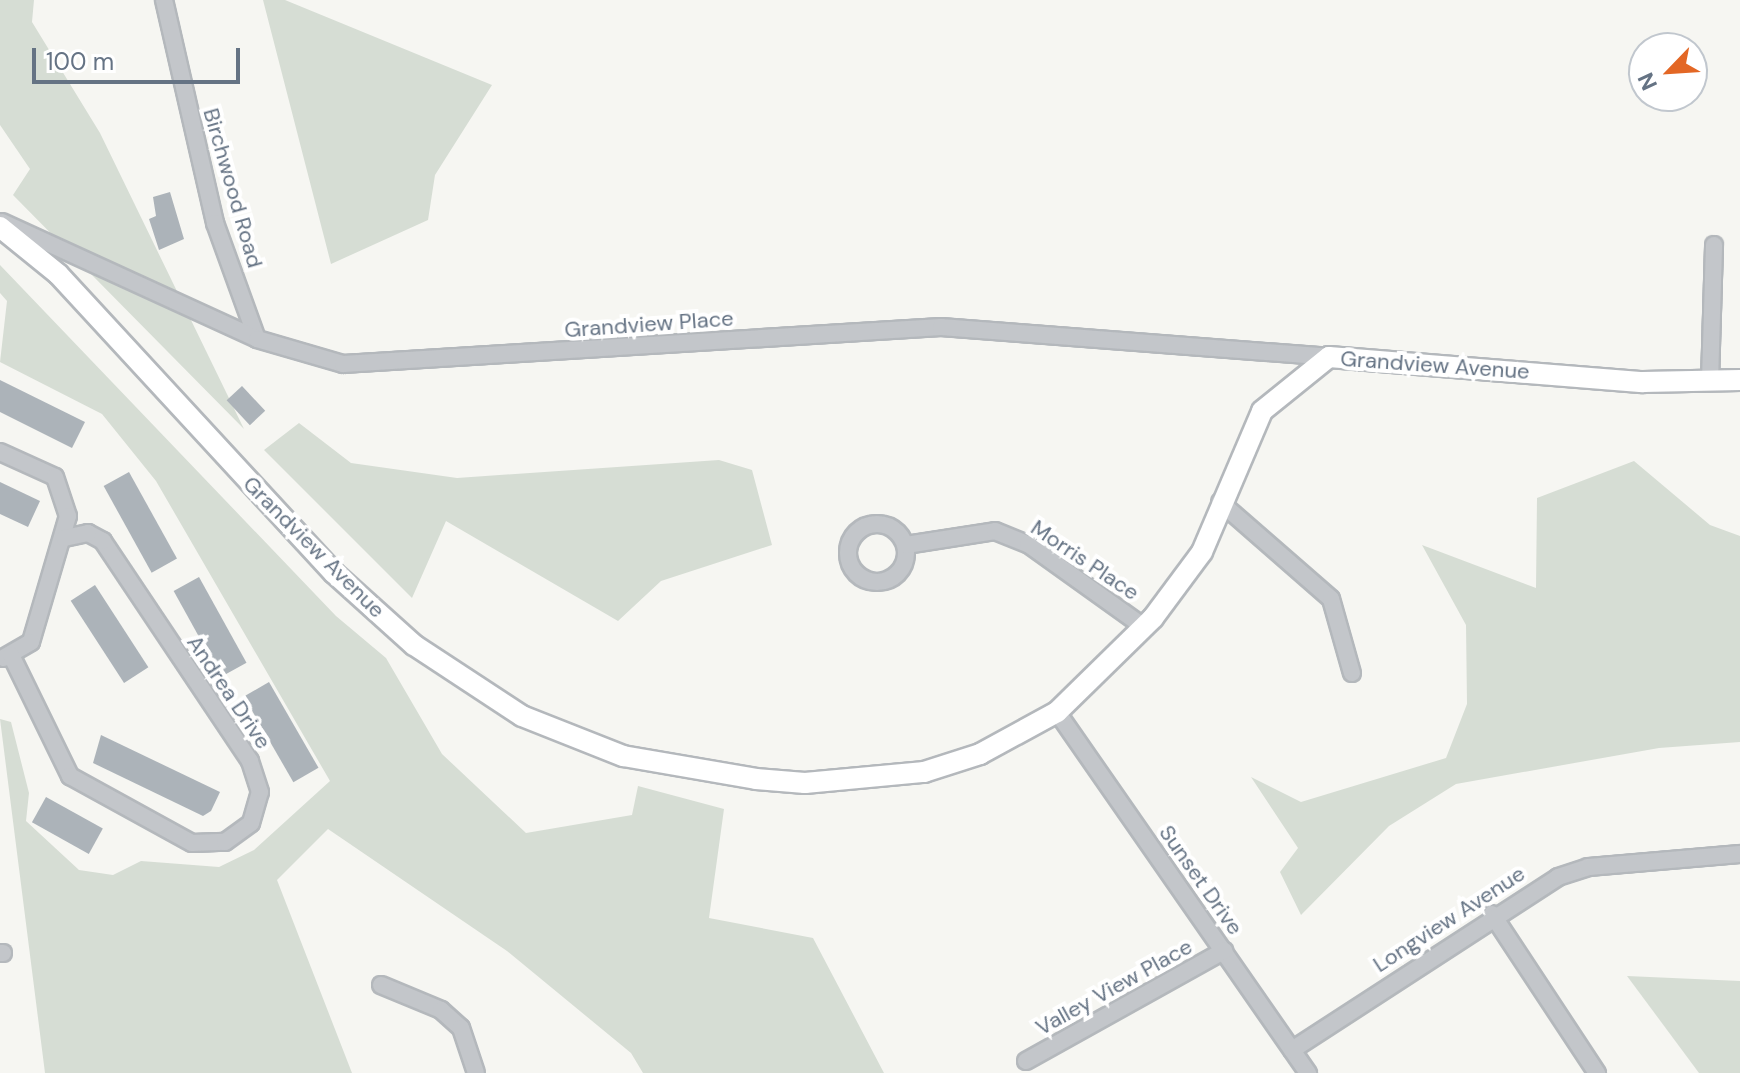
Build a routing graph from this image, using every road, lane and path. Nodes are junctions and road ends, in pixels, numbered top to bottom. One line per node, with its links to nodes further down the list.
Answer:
1 (164, 0): 4 (street, Birchwood Road)
2 (0, 224): 4 (street, Grandview Place); 15 (main road, Grandview Avenue)
3 (1714, 245): 7 (street)
4 (257, 339): 5 (street, Grandview Place)
5 (1329, 357): 7 (main road, Grandview Avenue); 9 (main road, Grandview Avenue)
6 (1740, 380): 7 (main road, Grandview Avenue)
7 (1710, 381)
8 (0, 452): 10 (street)
9 (1220, 502): 12 (main road, Grandview Avenue); 14 (street)
10 (65, 538): 13 (street); 13 (street, Andrea Drive)
11 (906, 545): 12 (street, Morris Place)
12 (1144, 627): 15 (main road, Grandview Avenue)
13 (5, 656)
14 (1352, 673)
15 (1057, 712): 18 (street, Sunset Drive)
16 (1740, 854): 17 (street, Longview Avenue)
17 (1492, 914): 20 (street, Longview Avenue); 24 (street)
18 (1224, 951): 20 (street, Sunset Drive); 21 (street, Valley View Place)
19 (381, 985): 22 (street)
20 (1292, 1050): 23 (street, Sunset Drive)
21 (1026, 1061)
22 (476, 1073)
23 (1308, 1073)
24 (1597, 1073)

